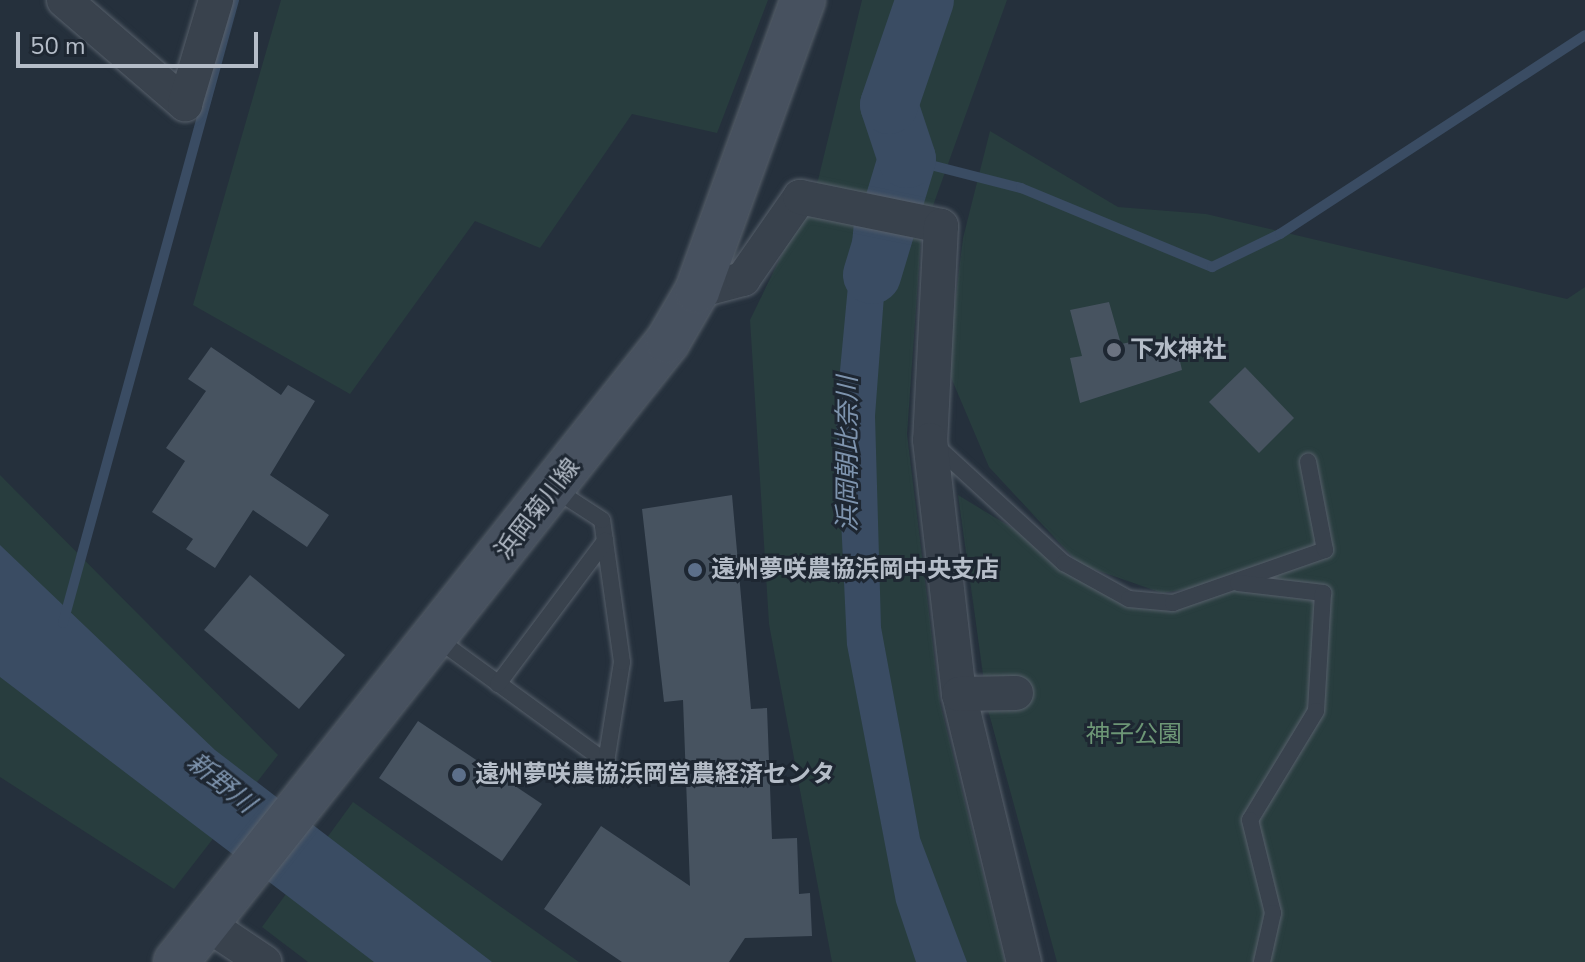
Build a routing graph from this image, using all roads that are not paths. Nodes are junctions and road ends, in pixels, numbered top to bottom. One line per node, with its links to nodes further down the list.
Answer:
1 (64, 0): 2 (street)
2 (216, 0)
3 (803, 0): 4 (main road, 浜岡菊川線)
4 (697, 291): 5 (street); 7 (main road, 浜岡菊川線)
5 (930, 440): 9 (lane); 13 (street)
6 (1308, 462): 9 (lane)
7 (554, 489): 8 (lane); 10 (main road, 浜岡菊川線)
8 (605, 541): 11 (lane); 11 (lane)
9 (1233, 582): 18 (lane)
10 (436, 638): 11 (lane); 14 (main road, 浜岡菊川線)
11 (498, 684)
12 (1016, 693): 13 (street)
13 (959, 694): 17 (street)
14 (211, 919): 15 (main road, 浜岡菊川線); 16 (street)
15 (176, 962)
16 (264, 962)
17 (1024, 962)
18 (1262, 962)

